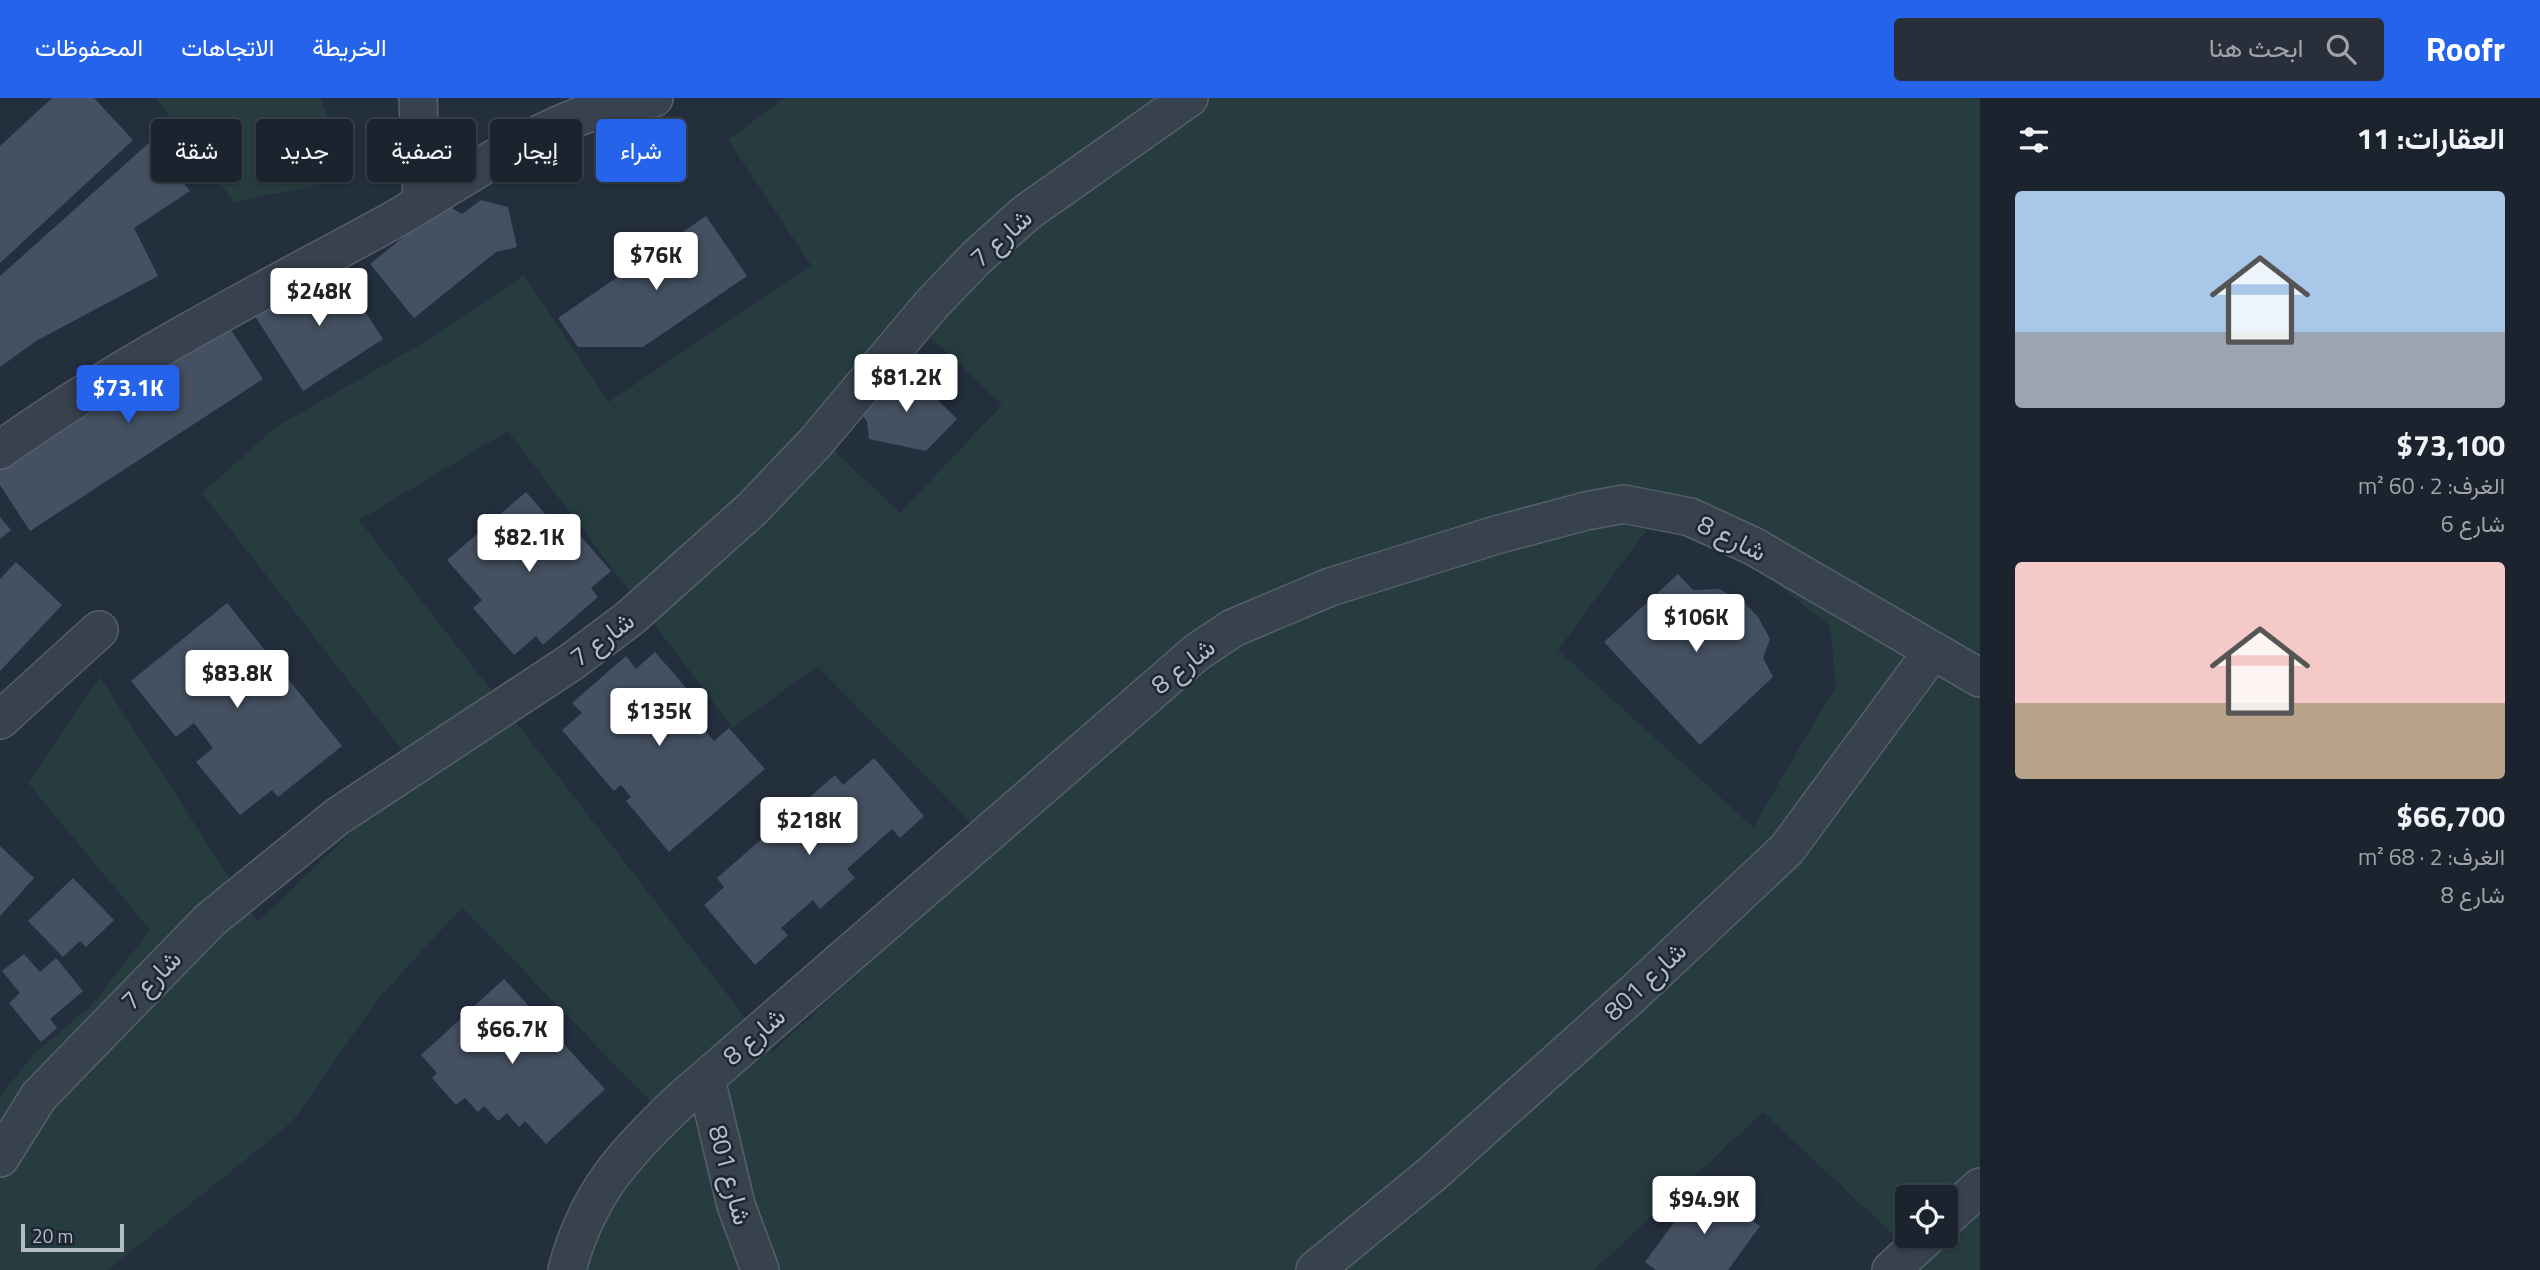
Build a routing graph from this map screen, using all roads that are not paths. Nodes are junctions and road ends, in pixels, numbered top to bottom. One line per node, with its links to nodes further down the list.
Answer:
1 (418, 98): 4 (street)
2 (654, 98): 4 (street)
3 (1189, 98): 11 (street, شارع 7)
4 (422, 203): 5 (street)
5 (0, 450)
6 (99, 630): 9 (street)
7 (1932, 652): 8 (street, شارع 8); 10 (street, شارع 8); 17 (street, شارع 801)
8 (1980, 678)
9 (0, 720)
10 (706, 1079): 15 (street, شارع 8); 16 (street, شارع 801)
11 (0, 1158)
12 (1980, 1187): 13 (street)
13 (1958, 1207)
14 (1915, 1248): 18 (street)
15 (567, 1270)
16 (760, 1270)
17 (1315, 1270)
18 (1891, 1270)

